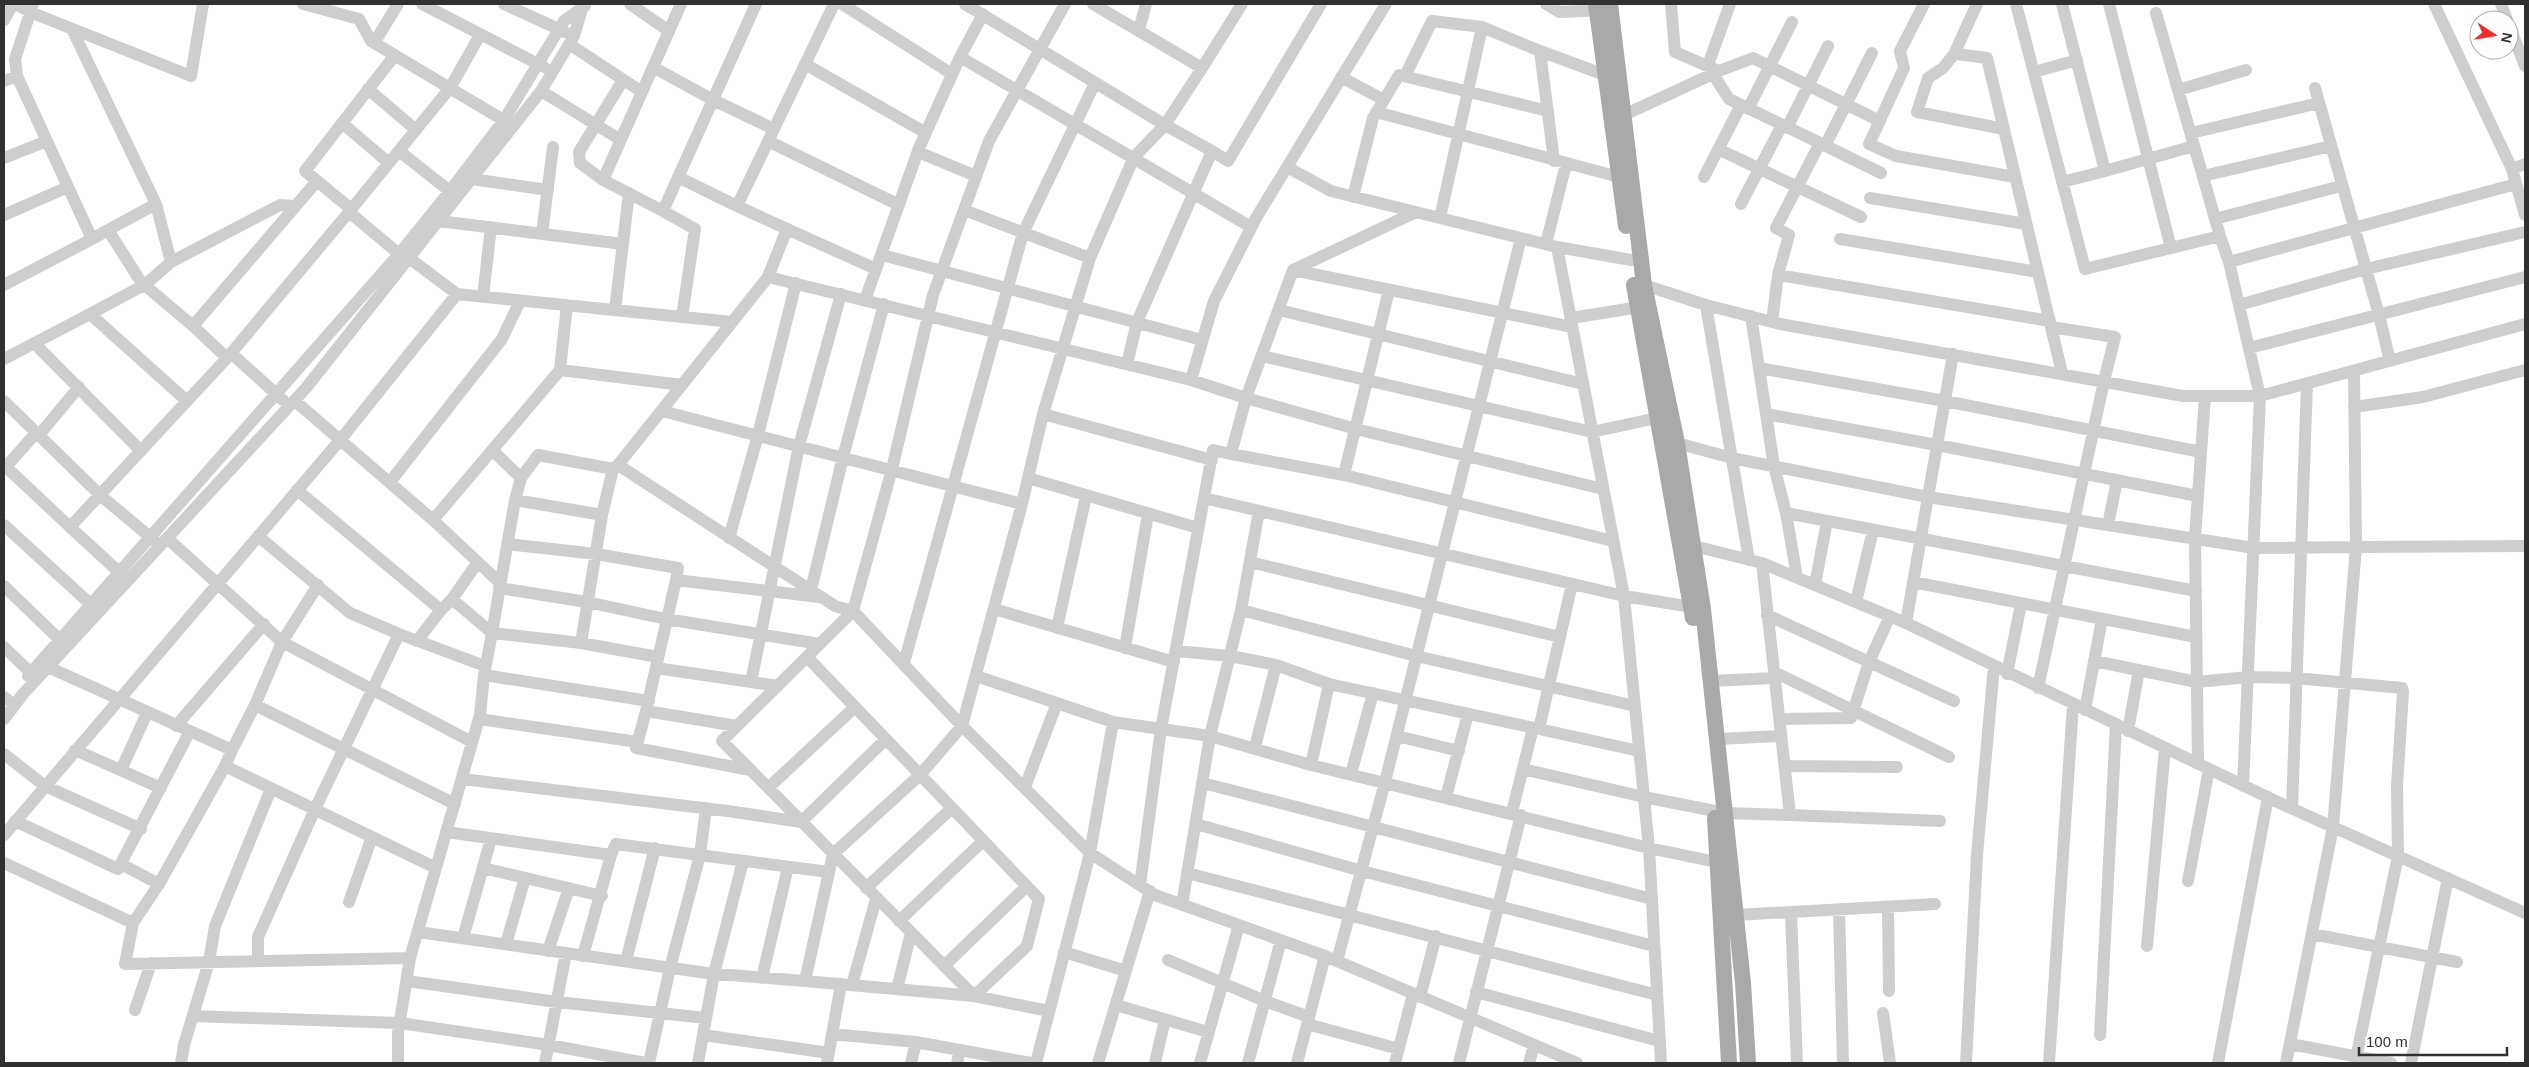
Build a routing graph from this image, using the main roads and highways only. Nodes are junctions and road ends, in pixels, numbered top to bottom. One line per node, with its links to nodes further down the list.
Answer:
1 (1604, 7): 2 (main road)
2 (1612, 77): 3 (main road); 3 (main road)
3 (1643, 306): 4 (main road)
4 (1665, 416): 5 (main road); 5 (main road)
5 (1697, 608): 6 (main road); 6 (main road)
6 (1720, 812): 7 (main road)
7 (1724, 863): 8 (main road); 9 (main road)
8 (1729, 1063)
9 (1748, 1063)

